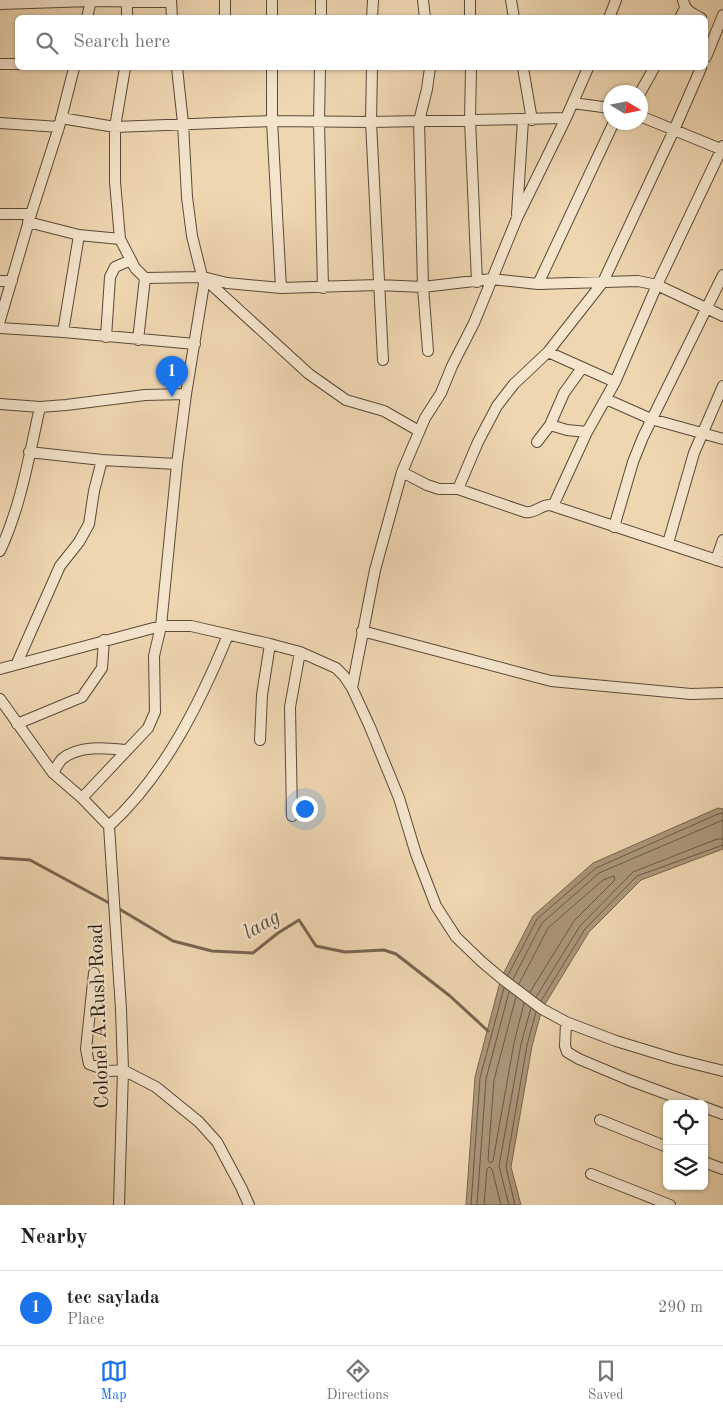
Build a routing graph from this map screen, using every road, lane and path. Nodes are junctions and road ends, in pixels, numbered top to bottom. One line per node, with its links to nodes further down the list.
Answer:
1 (91, 0): 11 (street); 12 (street); 14 (street)
2 (225, 0): 17 (street)
3 (272, 0): 18 (street)
4 (321, 0): 19 (street)
5 (373, 0): 20 (street)
6 (423, 0): 21 (street)
7 (470, 0): 22 (street)
8 (511, 0): 23 (street)
9 (616, 0): 24 (street)
10 (171, 1): 11 (street); 16 (street)
11 (127, 2): 15 (street)
12 (0, 4)
13 (683, 9): 25 (street)
14 (88, 15)
15 (127, 15)
16 (172, 15)
17 (225, 15)
18 (272, 15)
19 (321, 15)
20 (372, 15)
21 (425, 15)
22 (470, 15)
23 (514, 15)
24 (610, 15)
25 (695, 15)
26 (708, 19): 27 (street)
27 (721, 20): 28 (street)
28 (708, 52)
29 (0, 64): 30 (street)
30 (15, 64)
31 (73, 70): 55 (street)
32 (125, 70): 57 (street)
33 (177, 70): 56 (street)
34 (272, 70): 50 (street)
35 (320, 70): 52 (street)
36 (372, 70): 53 (street)
37 (430, 70): 51 (street)
38 (470, 70): 48 (street)
39 (523, 70): 49 (street)
40 (587, 70): 44 (street)
41 (653, 70): 43 (street)
42 (700, 70): 59 (street)
43 (644, 85)
44 (573, 103): 45 (street); 46 (street)
45 (603, 107)
46 (566, 118): 49 (street); 63 (street)
47 (648, 119): 59 (street)
48 (470, 120): 49 (street); 51 (street); 73 (street)
49 (528, 120): 63 (street)
50 (272, 121): 52 (street); 56 (street); 79 (street)
51 (419, 121): 53 (street); 78 (street)
52 (319, 122): 53 (street); 80 (street)
53 (371, 122): 76 (street)
54 (0, 123): 55 (street)
55 (60, 123): 57 (street); 62 (street)
56 (183, 123): 57 (street); 68 (street)
57 (115, 127): 65 (street)
58 (610, 130): 75 (street)
59 (674, 130): 60 (street); 74 (street)
60 (722, 148): 77 (street)
61 (0, 214): 62 (street)
62 (30, 218): 64 (street); 72 (street)
63 (517, 218): 70 (street)
64 (78, 234): 65 (street); 85 (street)
65 (120, 239): 66 (street)
66 (131, 260): 69 (street); 86 (street)
67 (723, 275): 81 (street)
68 (203, 277): 69 (street); 79 (street); 88 (street); 101 (street)
69 (145, 278): 87 (street)
70 (491, 279): 73 (street); 75 (street); 101 (street)
71 (0, 281): 72 (street)
72 (12, 281): 83 (street)
73 (477, 282): 78 (street)
74 (603, 282): 75 (street); 77 (street); 90 (street)
75 (538, 284)
76 (378, 285): 78 (street); 80 (street); 91 (street)
77 (657, 285): 81 (street); 93 (street)
78 (423, 287): 89 (street)
79 (281, 288): 80 (street)
80 (322, 288)
81 (706, 308): 82 (street); 99 (street)
82 (723, 316)
83 (0, 320)
84 (0, 328): 85 (street)
85 (62, 332): 86 (street)
86 (106, 337): 87 (street)
87 (138, 340): 88 (street)
88 (194, 344): 95 (street)
89 (428, 351)
90 (548, 352): 92 (street); 110 (street)
91 (383, 360)
92 (582, 368): 93 (street); 100 (street)
93 (615, 382): 96 (street)
94 (723, 386): 103 (street)
95 (186, 394): 98 (street); 108 (street)
96 (606, 399): 99 (street); 102 (street)
97 (0, 404): 98 (street)
98 (40, 407): 106 (street)
99 (651, 418): 103 (street); 112 (street)
100 (550, 425): 102 (street); 105 (street)
101 (419, 431): 109 (street)
102 (587, 432): 111 (street)
103 (704, 434): 104 (street); 114 (street)
104 (723, 439)
105 (537, 442)
106 (30, 452): 107 (street); 115 (street)
107 (102, 460): 108 (street); 123 (street)
108 (177, 464): 117 (street)
109 (402, 472): 110 (street); 118 (street)
110 (458, 489): 111 (street)
111 (553, 506): 112 (street)
112 (614, 527): 114 (street)
113 (723, 540): 116 (street)
114 (668, 543): 116 (street)
115 (0, 551)
116 (719, 561)
117 (160, 626): 119 (street); 120 (street); 130 (street)
118 (362, 631): 125 (street); 126 (street)
119 (228, 635): 121 (street); 134 (street)
120 (104, 640): 123 (street); 128 (street)
121 (270, 644): 122 (street); 129 (street)
122 (300, 652): 125 (street); 133 (street)
123 (17, 663): 124 (street)
124 (0, 669)
125 (352, 688): 136 (street)
126 (723, 693)
127 (0, 699): 128 (street)
128 (17, 724): 131 (street)
129 (260, 740)
130 (126, 750): 131 (street); 132 (street)
131 (53, 772): 132 (street)
132 (82, 798): 134 (street)
133 (292, 816)
134 (109, 826): 137 (street, Colonel A.Rush Road)
135 (94, 973): 137 (street)
136 (566, 1022): 138 (street); 139 (street)
137 (123, 1070): 147 (street, Colonel A.Rush Road); 148 (street)
138 (723, 1071)
139 (683, 1100)
140 (708, 1108): 141 (street)
141 (723, 1114)
142 (600, 1120): 143 (street)
143 (663, 1145)
144 (708, 1163): 145 (street)
145 (723, 1169)
146 (591, 1174): 149 (street)
147 (119, 1205)
148 (249, 1205)
149 (670, 1205)

